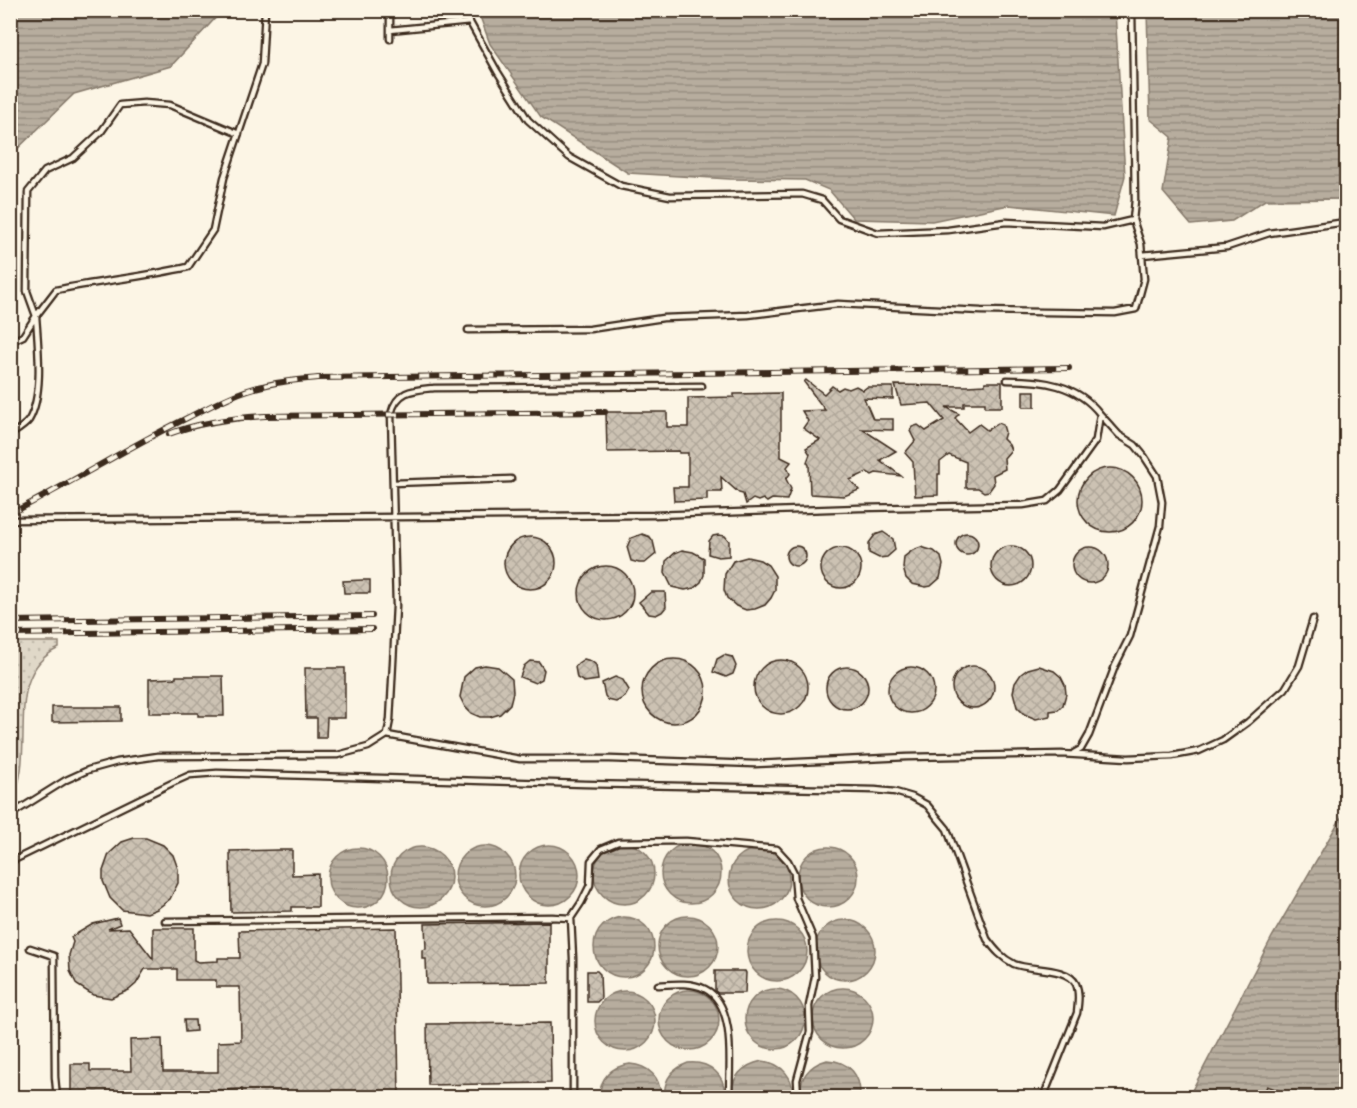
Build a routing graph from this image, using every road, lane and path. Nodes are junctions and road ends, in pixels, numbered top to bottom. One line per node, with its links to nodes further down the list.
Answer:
1 (265, 10): 8 (lane)
2 (390, 10): 6 (lane)
3 (463, 10): 5 (lane)
4 (1132, 10): 9 (lane)
5 (470, 22): 6 (lane); 9 (lane)
6 (390, 30): 7 (lane)
7 (390, 39)
8 (239, 134): 12 (lane); 12 (lane)
9 (1133, 220): 11 (lane)
10 (1347, 222): 11 (lane)
11 (1142, 255): 13 (lane)
12 (36, 316): 14 (lane); 18 (lane)
13 (468, 330)
14 (10, 342)
15 (1007, 380): 17 (lane)
16 (702, 386): 20 (lane)
17 (1100, 414): 21 (lane); 25 (lane)
18 (10, 435)
19 (511, 479): 20 (lane)
20 (393, 483): 21 (lane)
21 (394, 518): 22 (lane); 24 (lane)
22 (10, 520)
23 (1313, 619): 25 (lane)
24 (387, 735): 25 (lane); 26 (lane)
25 (1071, 754)
26 (10, 815)
27 (10, 861): 36 (lane)
28 (571, 918): 29 (lane); 33 (lane); 35 (lane)
29 (165, 921)
30 (30, 948): 32 (lane)
31 (658, 985): 34 (lane)
32 (57, 1098)
33 (573, 1098)
34 (729, 1098)
35 (798, 1098)
36 (1043, 1098)

